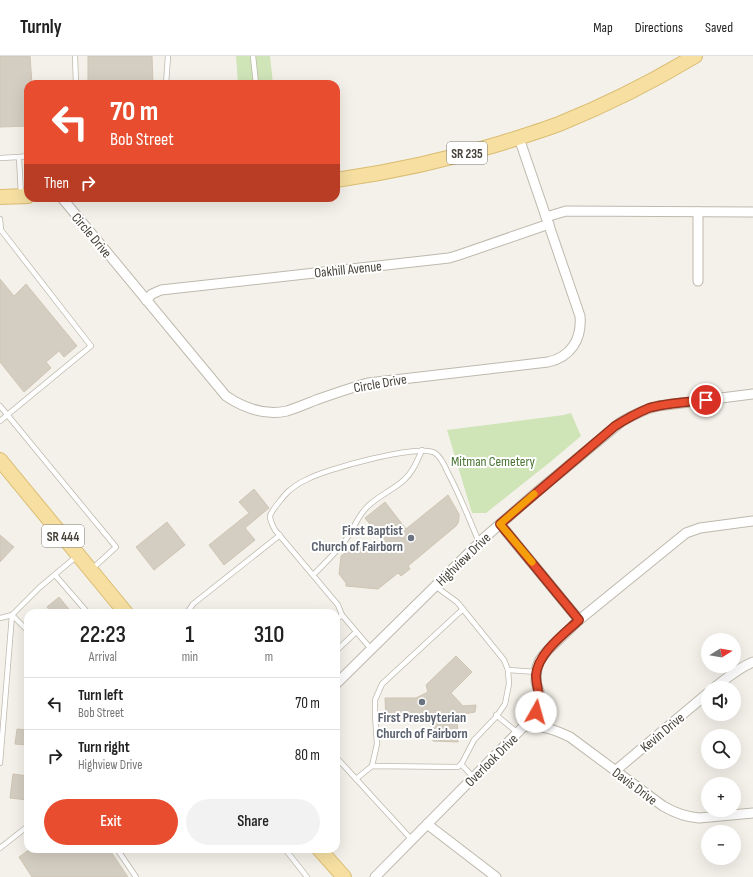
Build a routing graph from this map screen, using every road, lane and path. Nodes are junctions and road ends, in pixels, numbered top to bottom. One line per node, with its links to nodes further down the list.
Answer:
1 (75, 56): 5 (lane)
2 (168, 56): 6 (lane)
3 (253, 56): 7 (lane)
4 (695, 56): 8 (main road, SR 235)
5 (76, 80)
6 (166, 80)
7 (256, 80)
8 (519, 138): 12 (main road, SR 235); 20 (street, Circle Drive)
9 (24, 156): 10 (lane)
10 (19, 157): 11 (lane); 13 (lane)
11 (0, 158)
12 (340, 179)
13 (24, 190)
14 (24, 196): 15 (main road)
15 (0, 198)
16 (65, 202): 23 (street, Circle Drive)
17 (698, 212): 18 (street, Oakhill Avenue); 20 (street, Oakhill Avenue); 22 (street)
18 (753, 212)
19 (0, 219): 21 (lane)
20 (547, 220): 23 (street, Oakhill Avenue); 23 (street, Circle Drive)
21 (1, 230): 26 (lane)
22 (698, 281)
23 (146, 300)
24 (753, 394): 31 (street, Highview Drive)
25 (0, 406): 26 (lane)
26 (7, 415): 27 (lane); 35 (lane)
27 (0, 421)
28 (422, 450): 32 (lane); 33 (lane); 37 (lane)
29 (0, 460): 34 (main road, SR 444)
30 (753, 521): 48 (street, Overlook Drive)
31 (500, 524): 33 (street, Highview Drive); 48 (street)
32 (280, 535): 37 (lane); 41 (lane)
33 (480, 542): 38 (street, Highview Drive)
34 (78, 555): 35 (main road, SR 444); 36 (lane)
35 (91, 570): 40 (main road, SR 444)
36 (55, 575): 39 (lane); 45 (lane)
37 (313, 575): 42 (lane)
38 (435, 586): 43 (lane); 52 (street, Highview Drive)
39 (85, 609)
40 (123, 609)
41 (190, 609)
42 (340, 609)
43 (463, 609): 54 (lane); 66 (lane)
44 (340, 610): 46 (lane)
45 (12, 615): 47 (lane); 49 (lane); 60 (lane)
46 (342, 615): 50 (lane)
47 (0, 618)
48 (579, 620): 55 (street, Overlook Drive)
49 (24, 627)
50 (356, 632): 51 (lane); 52 (lane)
51 (340, 647)
52 (371, 649): 56 (street, Highview Drive)
53 (753, 662): 57 (street)
54 (508, 670): 55 (lane); 59 (lane)
55 (537, 672): 61 (street, Overlook Drive)
56 (340, 680)
57 (723, 681)
58 (701, 699): 67 (street, Kevin Drive)
59 (496, 715): 62 (lane); 65 (lane)
60 (2, 725): 64 (lane)
61 (525, 726): 62 (street, Overlook Drive); 67 (street, Davis Drive)
62 (518, 733): 68 (street, Overlook Drive)
63 (340, 761): 69 (lane)
64 (0, 763)
65 (461, 764): 66 (lane); 68 (lane)
66 (372, 766): 69 (lane)
67 (615, 771): 70 (street, Davis Drive)
68 (474, 778): 71 (street, Overlook Drive)
69 (356, 779): 73 (lane)
70 (753, 813)
71 (427, 824): 73 (street, Overlook Drive); 82 (street)
72 (24, 829): 74 (lane)
73 (412, 840): 81 (street, Overlook Drive)
74 (0, 848)
75 (121, 853): 78 (lane)
76 (288, 853): 79 (lane)
77 (323, 853): 80 (main road)
78 (136, 877)
79 (307, 877)
80 (344, 877)
81 (375, 877)
82 (496, 877)

